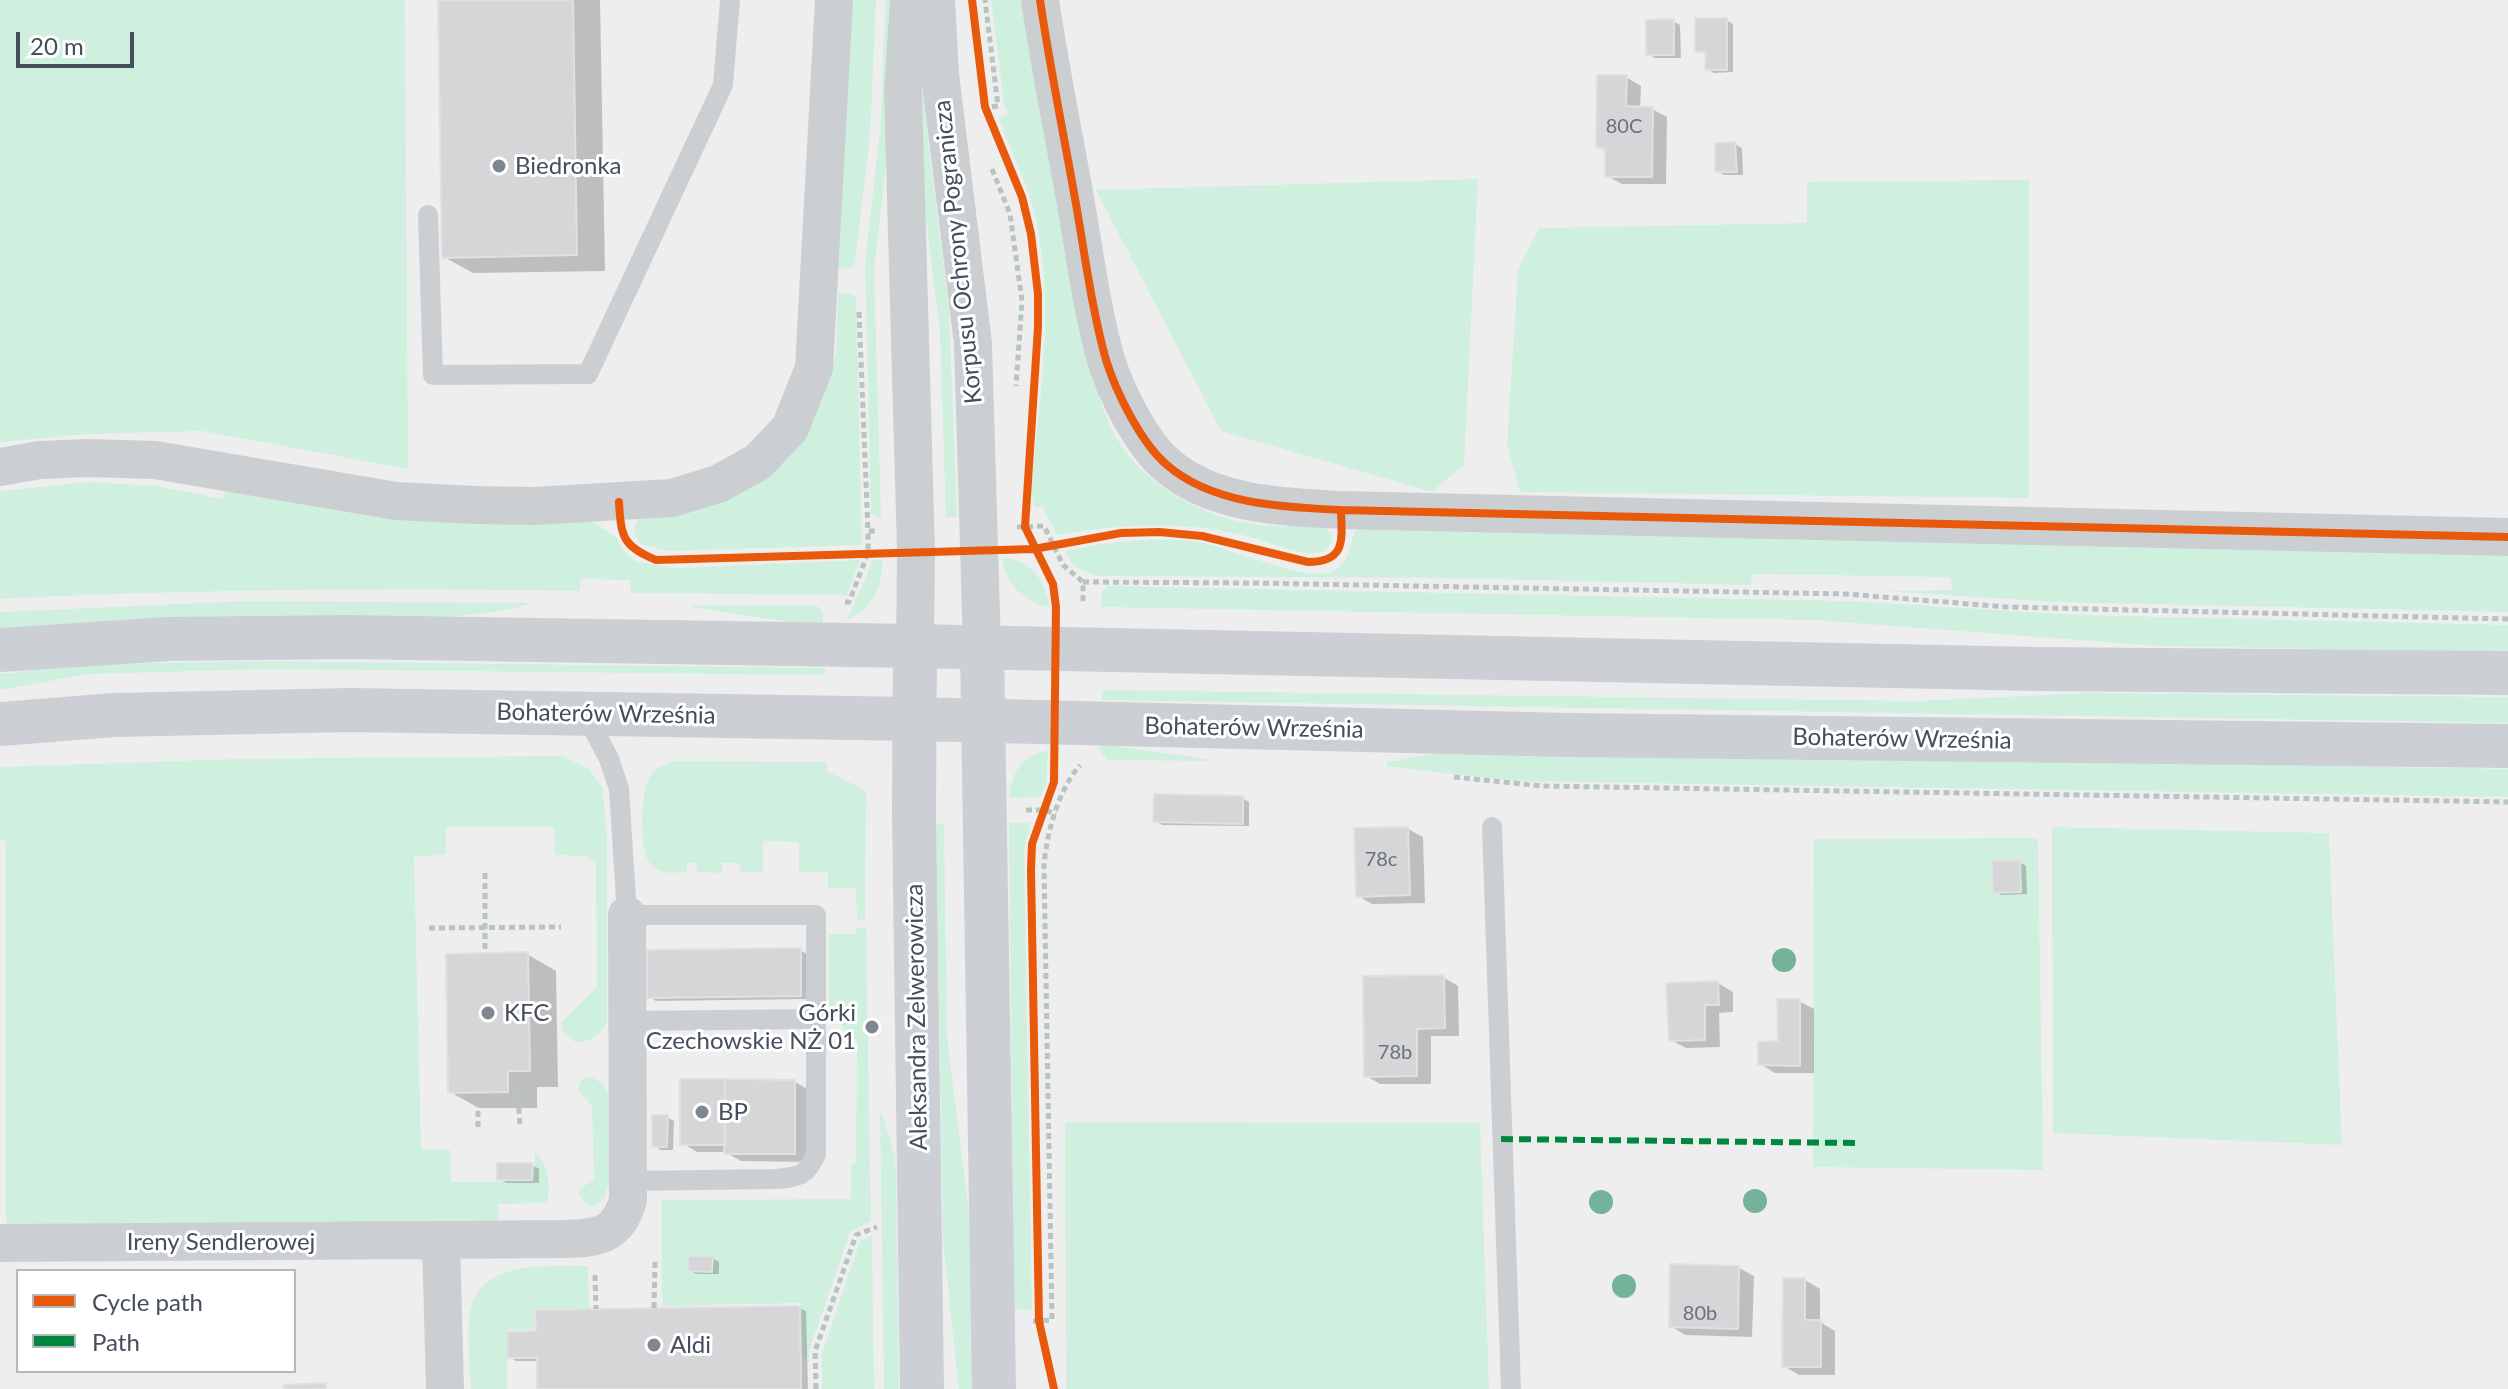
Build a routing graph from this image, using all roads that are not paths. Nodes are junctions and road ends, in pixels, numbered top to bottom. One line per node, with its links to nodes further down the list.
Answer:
1 (730, 0): 6 (lane)
2 (834, 0): 7 (street)
3 (909, 0): 9 (street, Korpusu Ochrony Pogranicza)
4 (936, 0): 10 (street, Korpusu Ochrony Pogranicza)
5 (1040, 0): 8 (street)
6 (428, 215)
7 (0, 467)
8 (2508, 537)
9 (915, 646): 10 (main road); 11 (main road); 14 (main road, Aleksandra Zelwerowicza)
10 (982, 648): 12 (main road); 15 (main road)
11 (0, 650)
12 (2508, 673)
13 (585, 713): 14 (main road, Bohaterów Września); 16 (main road, Bohaterów Września); 19 (lane)
14 (915, 719): 15 (main road, Bohaterów Września); 26 (main road, Aleksandra Zelwerowicza)
15 (985, 721): 17 (main road, Bohaterów Września); 27 (main road)
16 (0, 724)
17 (2508, 746)
18 (1492, 827): 28 (lane)
19 (627, 915): 20 (lane); 21 (street)
20 (816, 1019): 21 (lane); 22 (lane)
21 (628, 1021): 22 (street)
22 (628, 1181): 23 (street, Ireny Sendlerowej)
23 (441, 1242): 24 (street, Ireny Sendlerowej); 25 (street)
24 (0, 1243)
25 (445, 1389)
26 (922, 1389)
27 (994, 1389)
28 (1511, 1389)

